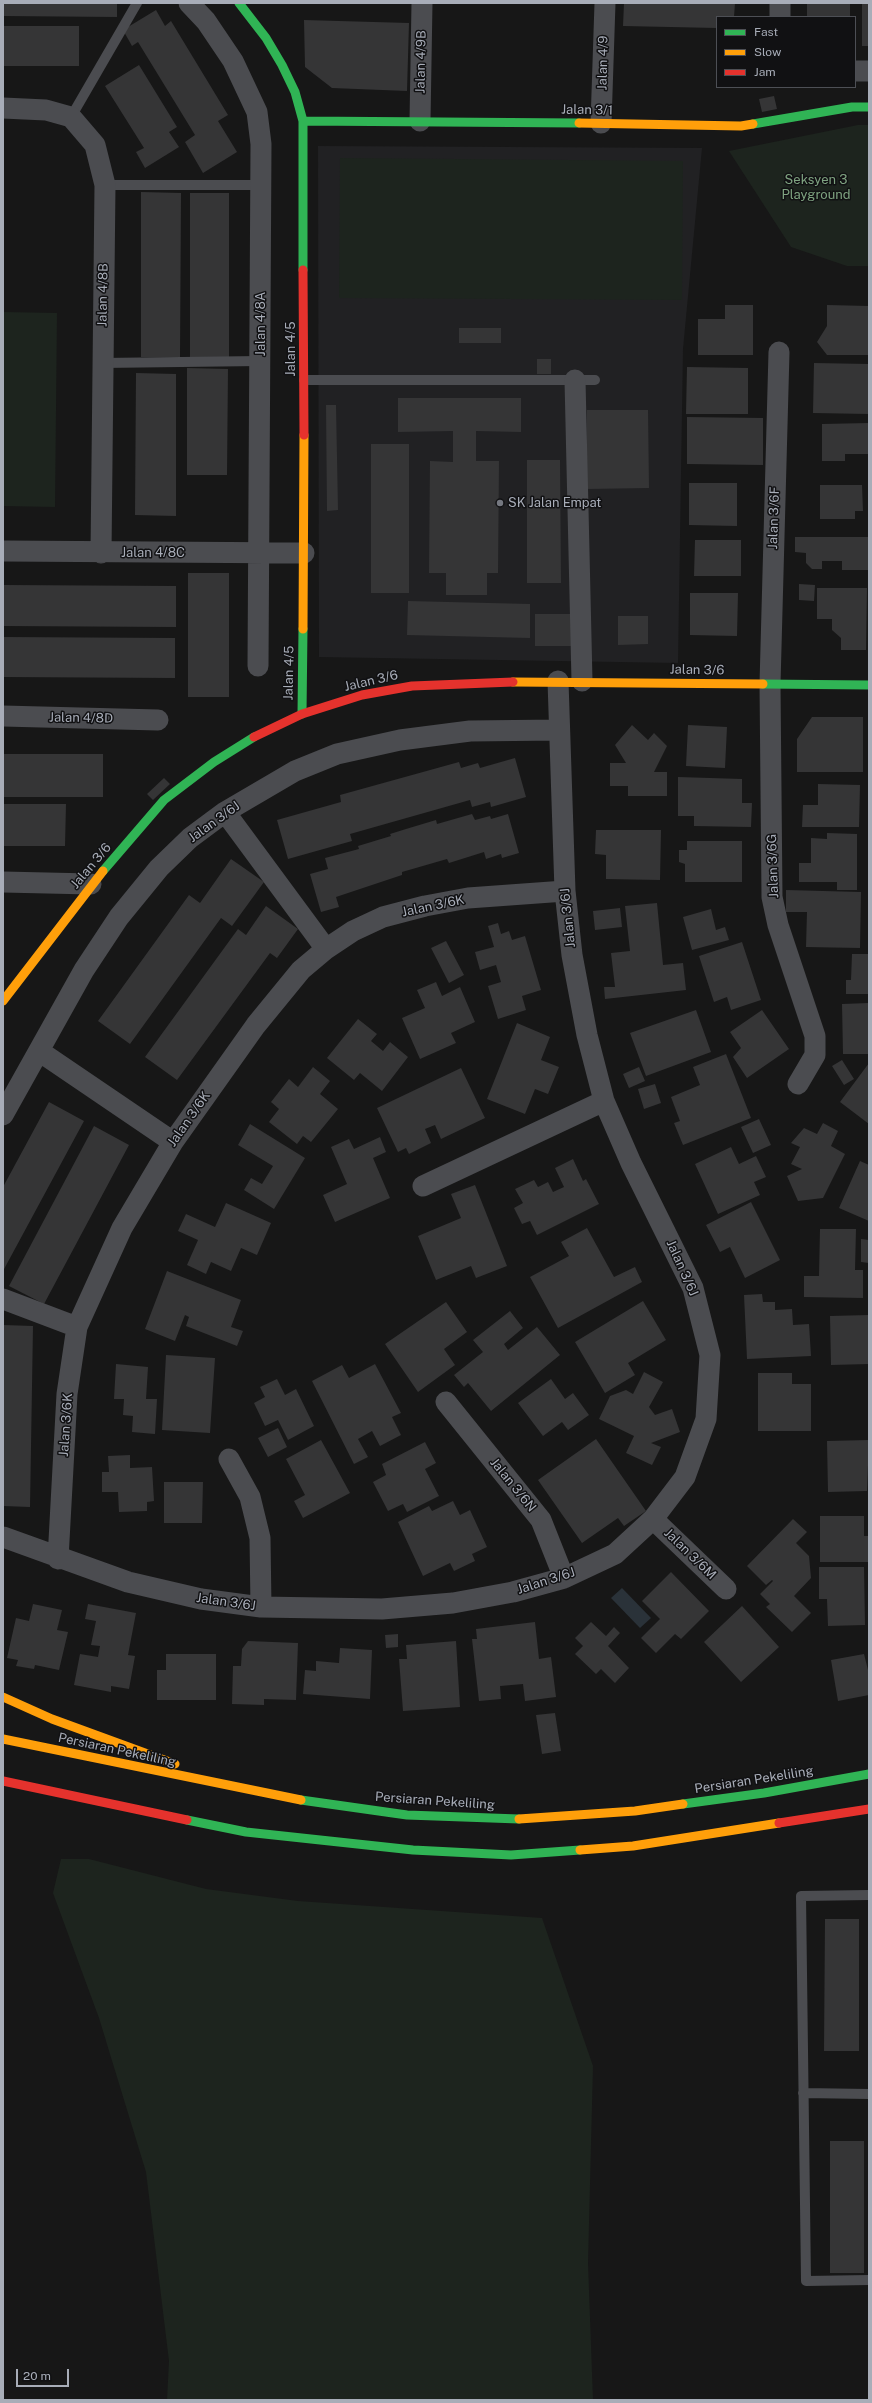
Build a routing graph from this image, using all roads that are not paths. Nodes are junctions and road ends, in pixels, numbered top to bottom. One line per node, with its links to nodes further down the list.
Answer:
1 (137, 3): 12 (lane)
2 (189, 3): 17 (street, Jalan 4/8A)
3 (239, 3): 14 (street, Jalan 4/5)
4 (422, 3): 13 (street, Jalan 4/9B)
5 (605, 3): 15 (street, Jalan 4/9)
6 (780, 3): 7 (street)
7 (780, 16)
8 (856, 71): 9 (street)
9 (869, 71)
10 (869, 107): 15 (street, Jalan 3/1)
11 (3, 108): 12 (street)
12 (72, 117): 16 (street, Jalan 4/8B)
13 (420, 120): 14 (street, Jalan 3/1); 15 (street, Jalan 3/1)
14 (303, 121): 21 (street, Jalan 4/5)
15 (602, 123)
16 (104, 185): 17 (lane); 20 (street, Jalan 4/8B)
17 (261, 185): 19 (street, Jalan 4/8A)
18 (779, 352): 30 (street, Jalan 3/6F)
19 (260, 361): 20 (lane); 25 (street, Jalan 4/8A)
20 (102, 362): 24 (street, Jalan 4/8B)
21 (304, 380): 22 (lane); 26 (street, Jalan 4/5)
22 (585, 380): 29 (street)
23 (3, 551): 24 (street, Jalan 4/8C)
24 (101, 553): 25 (street, Jalan 4/8C)
25 (260, 553): 26 (street, Jalan 4/8C); 27 (street, Jalan 4/8A)
26 (304, 553): 32 (street, Jalan 4/5)
27 (258, 666)
28 (558, 681): 29 (street, Jalan 3/6); 32 (street, Jalan 3/6); 35 (street, Jalan 3/6J)
29 (582, 681): 30 (street, Jalan 3/6)
30 (770, 684): 31 (street, Jalan 3/6); 43 (street, Jalan 3/6G)
31 (869, 685)
32 (302, 714): 38 (street, Jalan 3/6)
33 (3, 716): 34 (street, Jalan 4/8D)
34 (158, 720)
35 (558, 730): 36 (street, Jalan 3/6J); 39 (street, Jalan 3/6J)
36 (225, 812): 40 (street); 42 (street, Jalan 3/6J)
37 (3, 882): 38 (street)
38 (91, 884): 41 (street, Jalan 3/6)
39 (565, 891): 40 (street, Jalan 3/6K); 44 (street, Jalan 3/6J)
40 (326, 949): 46 (street, Jalan 3/6K)
41 (3, 1001)
42 (39, 1051): 45 (street, Jalan 3/6J); 46 (street)
43 (798, 1084)
44 (604, 1101): 47 (street); 52 (street, Jalan 3/6J)
45 (3, 1115)
46 (173, 1142): 49 (street, Jalan 3/6K)
47 (423, 1186)
48 (3, 1299): 49 (street)
49 (77, 1326): 54 (street, Jalan 3/6K)
50 (446, 1402): 55 (street, Jalan 3/6N)
51 (228, 1459): 57 (street)
52 (653, 1519): 55 (street, Jalan 3/6J); 56 (street, Jalan 3/6M)
53 (3, 1537): 54 (street, Jalan 3/6J)
54 (58, 1558): 57 (street, Jalan 3/6J)
55 (564, 1578): 57 (street, Jalan 3/6J)
56 (726, 1589)
57 (261, 1607)
58 (3, 1697): 62 (street)
59 (3, 1739): 62 (street, Persiaran Pekeliling)
60 (869, 1774): 62 (street, Persiaran Pekeliling)
61 (3, 1781): 63 (street)
62 (248, 1790)
63 (869, 1809)
64 (869, 1895): 65 (lane)
65 (803, 2094): 66 (lane); 67 (lane)
66 (869, 2094)
67 (869, 2280)

